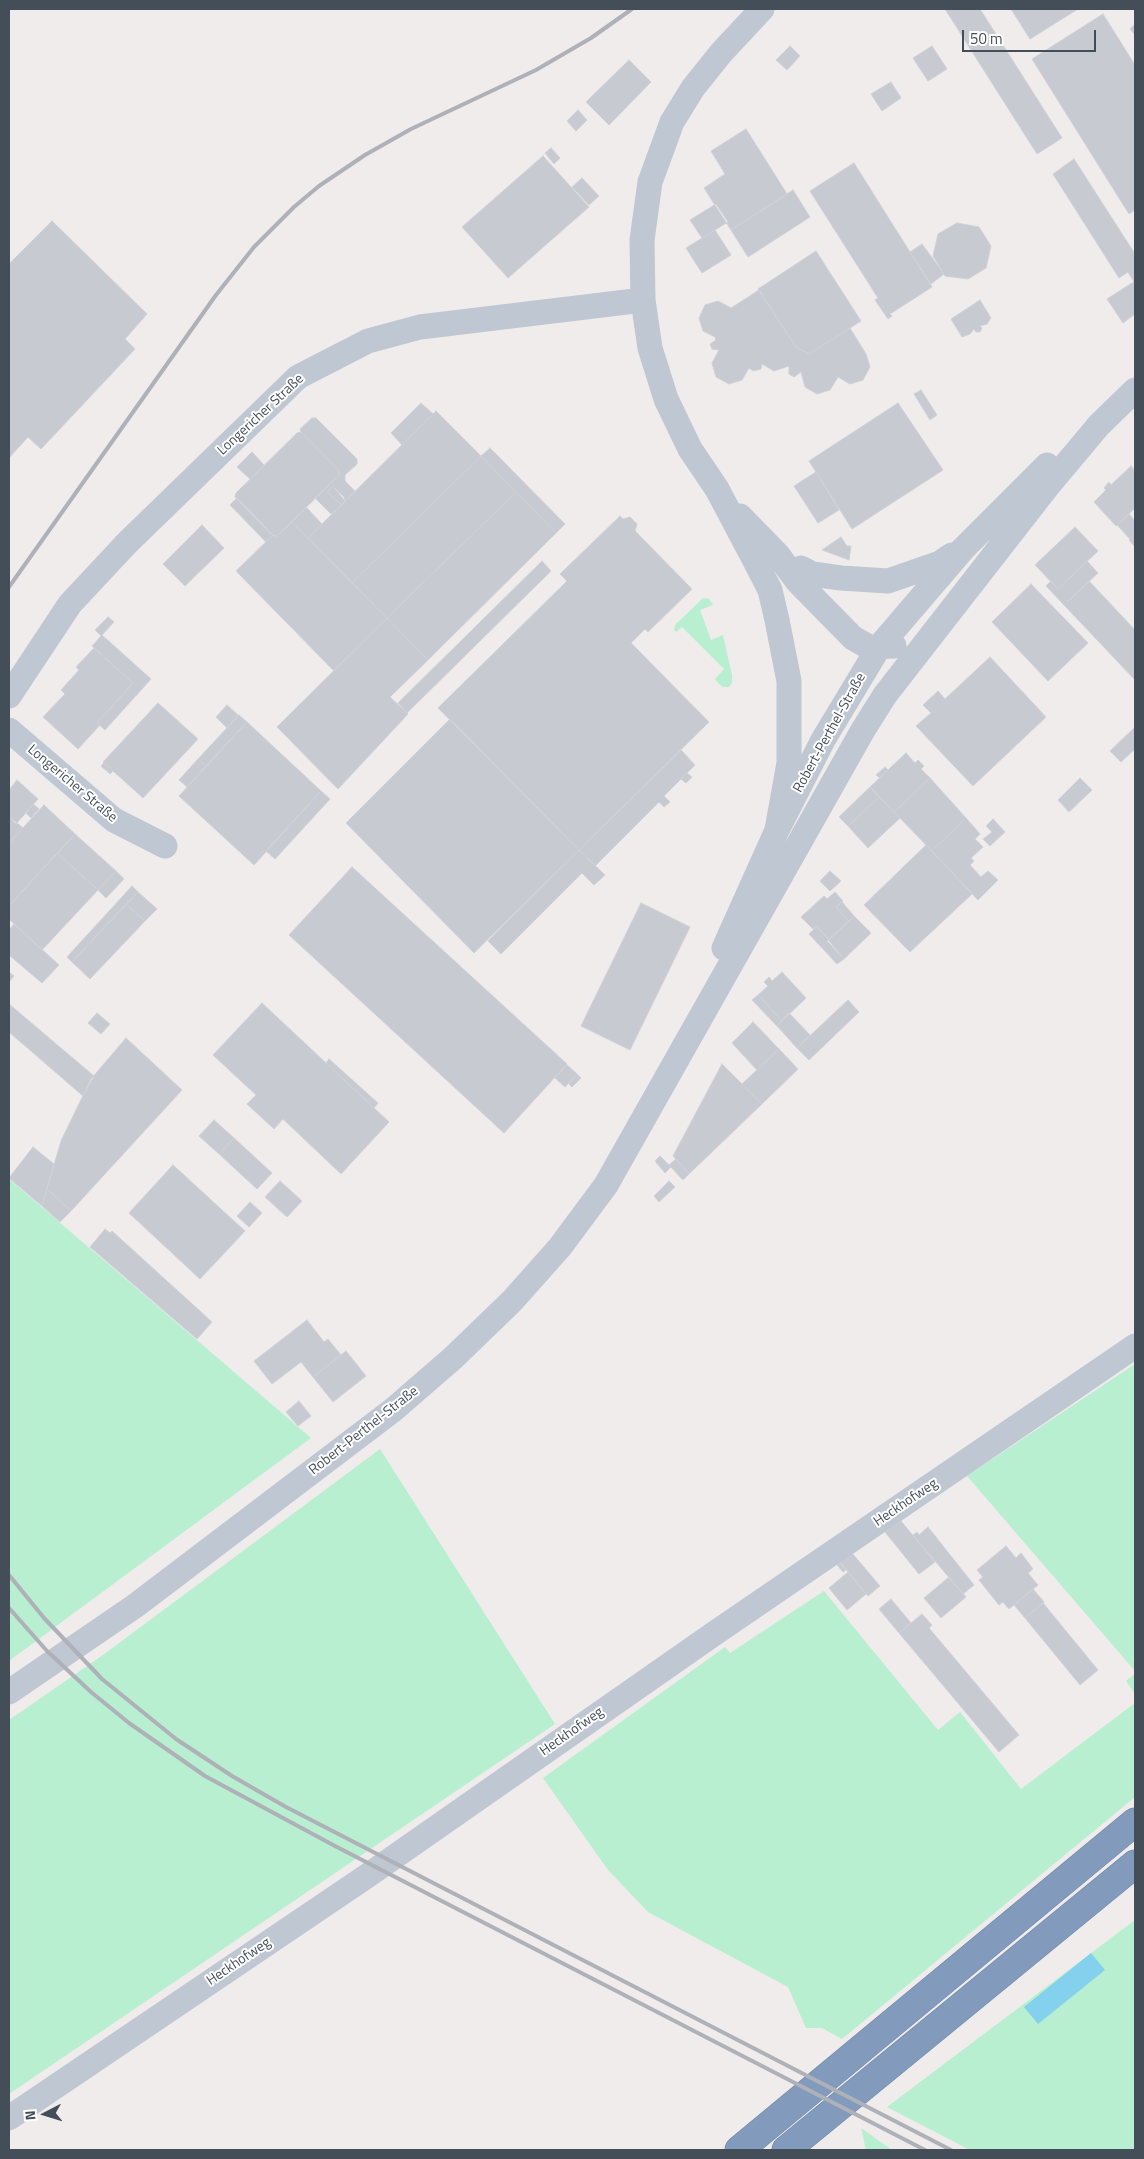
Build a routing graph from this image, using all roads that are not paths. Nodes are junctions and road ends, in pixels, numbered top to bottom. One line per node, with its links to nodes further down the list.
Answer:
1 (762, 9): 2 (street)
2 (644, 300): 5 (street); 12 (street, Longericher Straße)
3 (1135, 390): 4 (street, Robert-Perthel-Straße)
4 (1099, 425): 6 (street, Robert-Perthel-Straße); 9 (street, Robert-Perthel-Straße)
5 (717, 489): 7 (street); 14 (street)
6 (963, 549): 8 (street); 10 (street, Robert-Perthel-Straße)
7 (778, 554): 8 (street); 10 (street)
8 (801, 568): 10 (street)
9 (936, 631): 10 (street); 11 (street, Robert-Perthel-Straße)
10 (879, 647): 11 (street); 14 (street, Robert-Perthel-Straße)
11 (885, 695): 16 (street, Robert-Perthel-Straße)
12 (9, 696)
13 (9, 730): 15 (street, Longericher Straße)
14 (777, 830): 16 (street, Robert-Perthel-Straße)
15 (166, 846)
16 (653, 1104): 18 (street, Robert-Perthel-Straße)
17 (1135, 1346): 21 (street, Heckhofweg)
18 (9, 1692)
19 (1135, 1822): 22 (highway)
20 (1135, 1864): 23 (highway)
21 (9, 2118)
22 (739, 2150)
23 (786, 2150)

